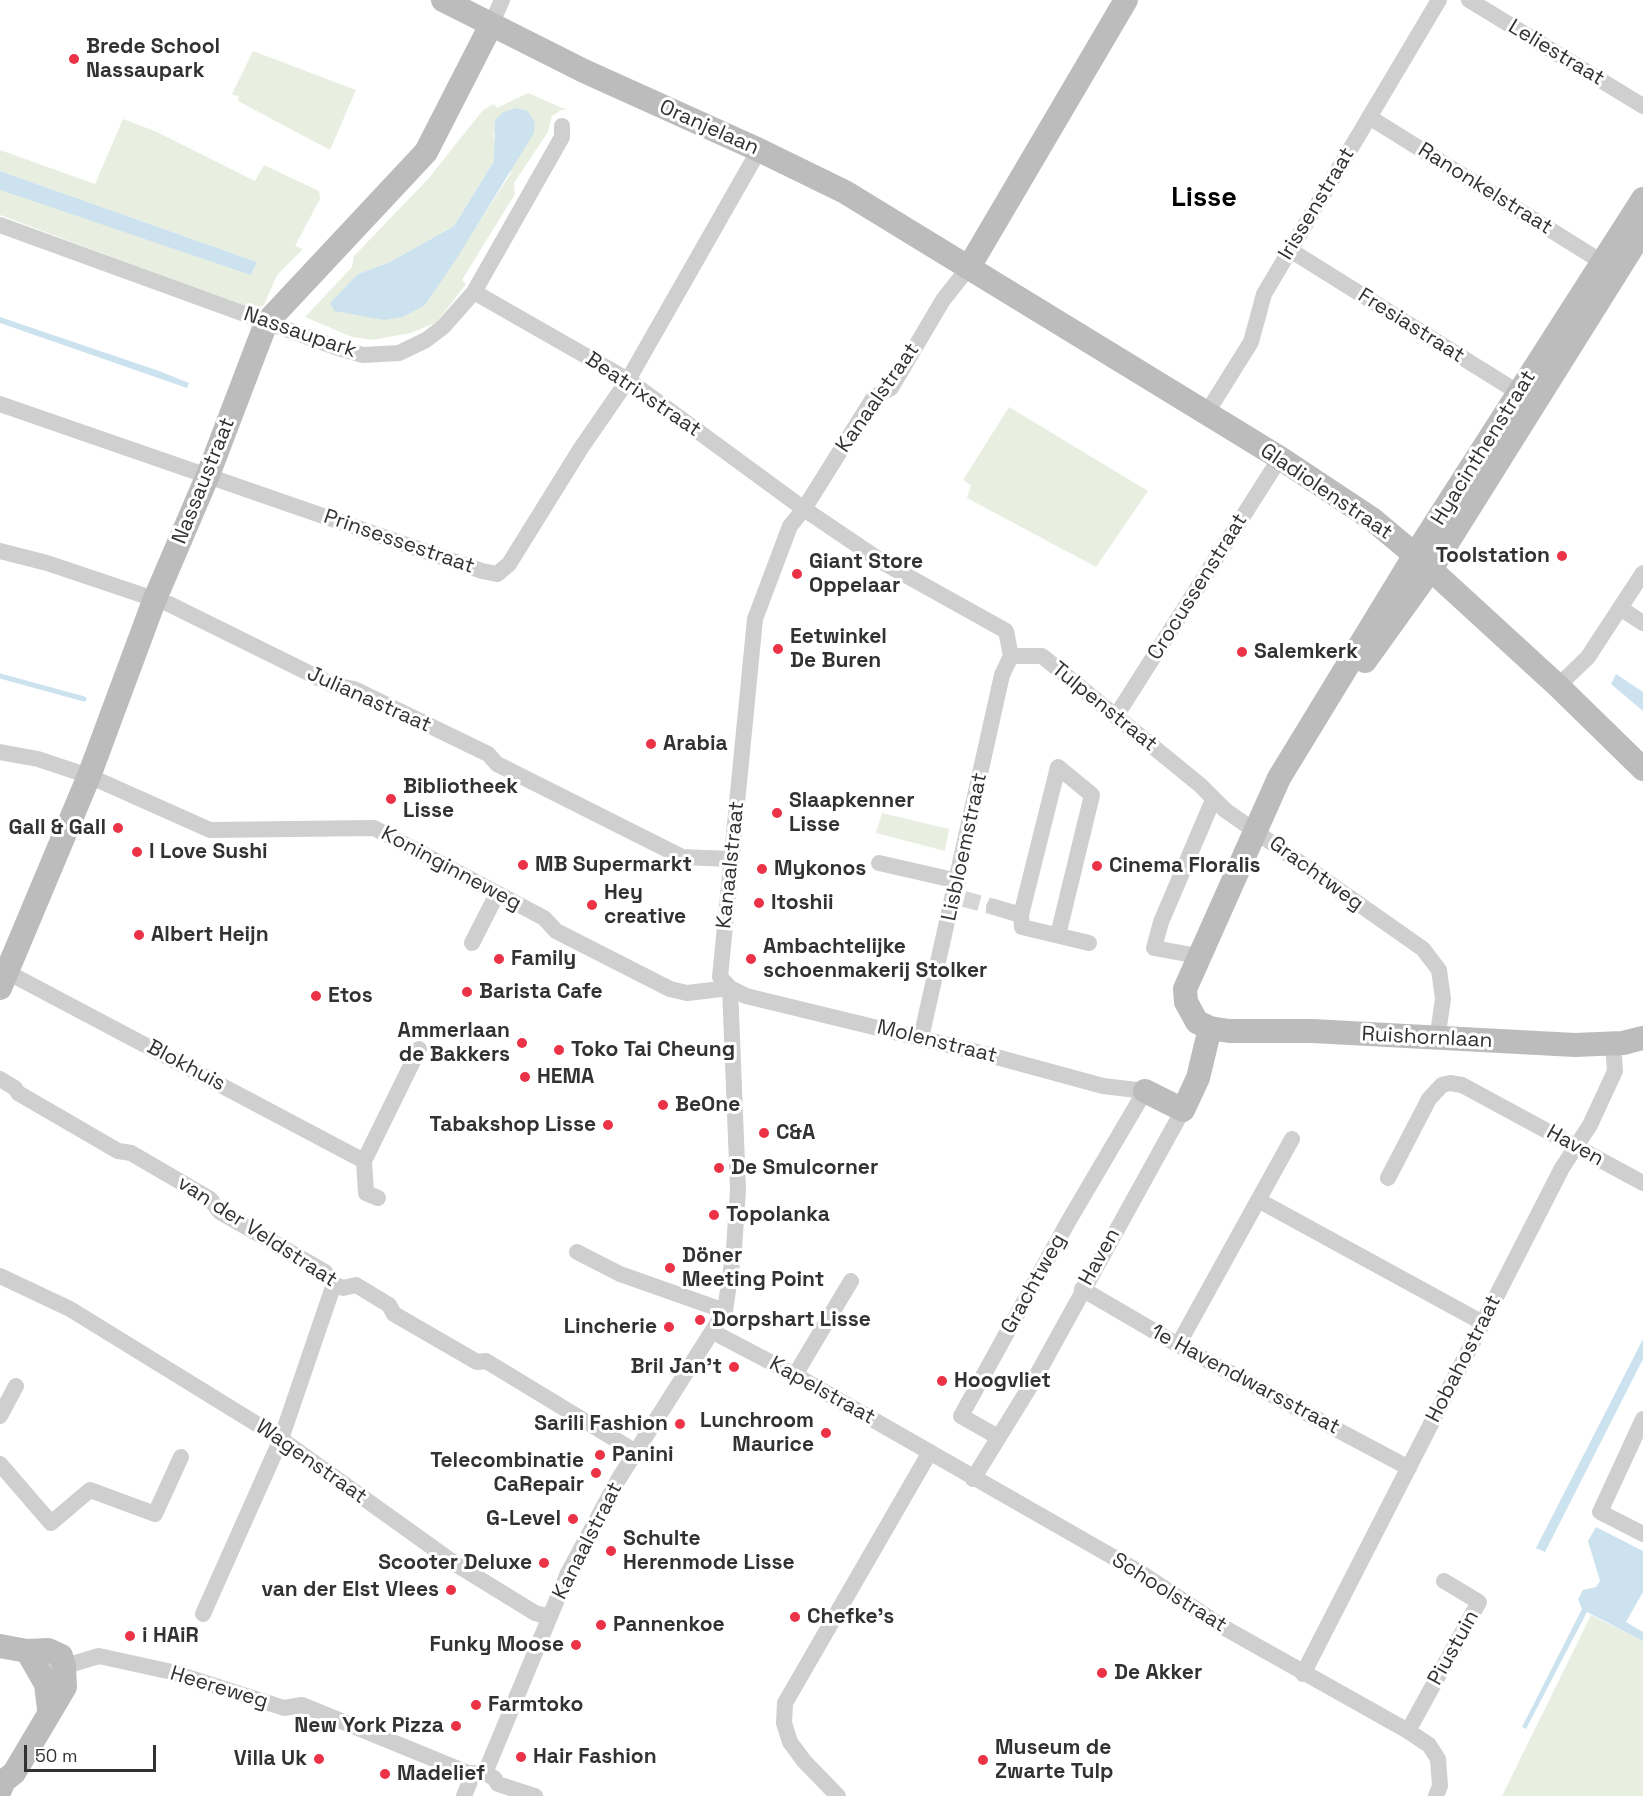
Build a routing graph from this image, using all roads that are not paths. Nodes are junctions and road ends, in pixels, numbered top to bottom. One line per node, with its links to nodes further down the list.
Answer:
1 (443, 0): 6 (main road, Oranjelaan)
2 (502, 0): 6 (street)
3 (1126, 0): 16 (main road, Kanaalstraat)
4 (1439, 0): 8 (street, Irissenstraat)
5 (1469, 0): 7 (street, Leliestraat)
6 (491, 25): 10 (main road, Oranjelaan); 18 (main road, Nassaustraat)
7 (1643, 106)
8 (1369, 117): 14 (street, Irissenstraat); 15 (street, Ranonkelstraat)
9 (562, 126): 17 (street, Nassaupark)
10 (759, 150): 16 (main road, Oranjelaan); 19 (street, Prinsessestraat)
11 (1643, 199): 15 (main road, Hyacinthenstraat)
12 (0, 225): 18 (street, Nassaupark)
13 (1643, 230): 20 (main road, Hyacinthenstraat)
14 (1290, 249): 20 (street, Fresiastraat); 22 (street, Irissenstraat)
15 (1602, 262): 20 (main road, Hyacinthenstraat)
16 (969, 267): 22 (main road, Gladiolenstraat); 25 (street, Kanaalstraat)
17 (474, 292): 18 (street, Nassaupark); 19 (street, Beatrixstraat)
18 (267, 323): 24 (main road, Nassaustraat)
19 (628, 380): 24 (street, Prinsessestraat); 25 (street, Beatrixstraat)
20 (1526, 397): 27 (main road, Hyacinthenstraat)
21 (0, 404): 24 (street, Prinsessestraat)
22 (1206, 414): 23 (main road, Gladiolenstraat)
23 (1280, 458): 27 (main road, Gladiolenstraat); 34 (street, Crocussenstraat)
24 (207, 475): 29 (main road, Nassaustraat)
25 (804, 509): 32 (street); 40 (street, Kanaalstraat)
26 (0, 551): 29 (street, Julianastraat)
27 (1423, 562): 33 (main road, Gladiolenstraat); 39 (main road, Hyacinthenstraat)
28 (1643, 573): 30 (street)
29 (154, 601): 37 (main road, Nassaustraat); 40 (street, Julianastraat)
30 (1620, 609): 31 (street); 33 (street)
31 (1643, 623)
32 (1011, 657): 34 (street, Tulpenstraat); 42 (street, Lisbloemstraat)
33 (1558, 686): 36 (main road, Gladiolenstraat)
34 (1116, 716): 38 (street, Tulpenstraat)
35 (0, 752): 37 (street, Koninginneweg)
36 (1643, 769)
37 (89, 776): 43 (street, Koninginneweg); 50 (main road, Nassaustraat)
38 (1213, 800): 39 (street, Tulpenstraat); 49 (street)
39 (1254, 830): 49 (main road, Grachtweg); 55 (street, Grachtweg)
40 (730, 859): 51 (street, Kanaalstraat)
41 (879, 863): 42 (street)
42 (959, 893): 53 (street, Lisbloemstraat)
43 (497, 894): 47 (street); 51 (street, Koninginneweg)
44 (994, 906): 45 (street)
45 (1021, 915): 46 (street); 46 (street)
46 (1058, 935): 48 (street)
47 (472, 943)
48 (1089, 943)
49 (1198, 956): 52 (main road, Grachtweg)
50 (4, 980): 63 (street, Blokhuis)
51 (730, 988): 53 (street, Molenstraat); 73 (street, Kanaalstraat)
52 (1210, 1028): 55 (main road, Ruishornlaan); 60 (main road, Haven)
53 (921, 1038): 59 (street, Molenstraat)
54 (1643, 1038): 56 (main road, Ruishornlaan)
55 (1437, 1040): 56 (main road, Ruishornlaan)
56 (1613, 1043): 62 (street, Hobahostraat)
57 (419, 1049): 63 (street)
58 (0, 1079): 71 (street, van der Veldstraat)
59 (1145, 1091): 60 (main road); 81 (street, Grachtweg)
60 (1183, 1110): 72 (street, Haven)
61 (1292, 1139): 67 (street)
62 (1576, 1146): 64 (street, Haven); 65 (street, Haven); 74 (street, Hobahostraat)
63 (364, 1161): 66 (street)
64 (1388, 1178)
65 (1643, 1183)
66 (378, 1198)
67 (1258, 1200): 74 (street); 76 (street)
68 (577, 1252): 73 (street)
69 (0, 1276): 82 (street, Wagenstraat)
70 (851, 1281): 77 (street)
71 (334, 1284): 82 (street); 83 (street, van der Veldstraat)
72 (1082, 1289): 76 (street, 1e Havendwarsstraat); 81 (street, Haven)
73 (725, 1311): 75 (street, Kanaalstraat)
74 (1483, 1323): 87 (street, Hobahostraat)
75 (713, 1332): 77 (street, Kapelstraat); 83 (street, Kanaalstraat)
76 (1178, 1345): 87 (street, 1e Havendwarsstraat)
77 (795, 1375): 84 (street, Kapelstraat)
78 (15, 1386): 79 (street)
79 (0, 1416)
80 (1643, 1419): 89 (street)
81 (998, 1437): 88 (street, Haven)
82 (281, 1439): 91 (street); 92 (street, Wagenstraat)
83 (629, 1448): 92 (street, Kanaalstraat)
84 (930, 1452): 88 (street, Schoolstraat); 104 (street)
85 (181, 1457): 86 (street)
86 (0, 1464)
87 (1409, 1468): 97 (street, Hobahostraat)
88 (973, 1479): 97 (street, Schoolstraat)
89 (1643, 1534)
90 (1444, 1581): 99 (street, Piustuin)
91 (203, 1614)
92 (550, 1617): 100 (street, Kanaalstraat)
93 (0, 1646): 94 (main road)
94 (27, 1651): 95 (main road); 96 (main road)
95 (64, 1666): 96 (street, Heereweg); 98 (main road); 100 (street, Heereweg)
96 (41, 1674): 98 (main road)
97 (1303, 1674): 99 (street, Schoolstraat)
98 (49, 1709): 101 (main road)
99 (1408, 1731): 105 (street, Schoolstraat)
100 (487, 1782): 102 (street, Kanaalstraat); 103 (street, Heereweg)
101 (9, 1786)
102 (464, 1796)
103 (535, 1796)
104 (838, 1796)
105 (1436, 1796)

